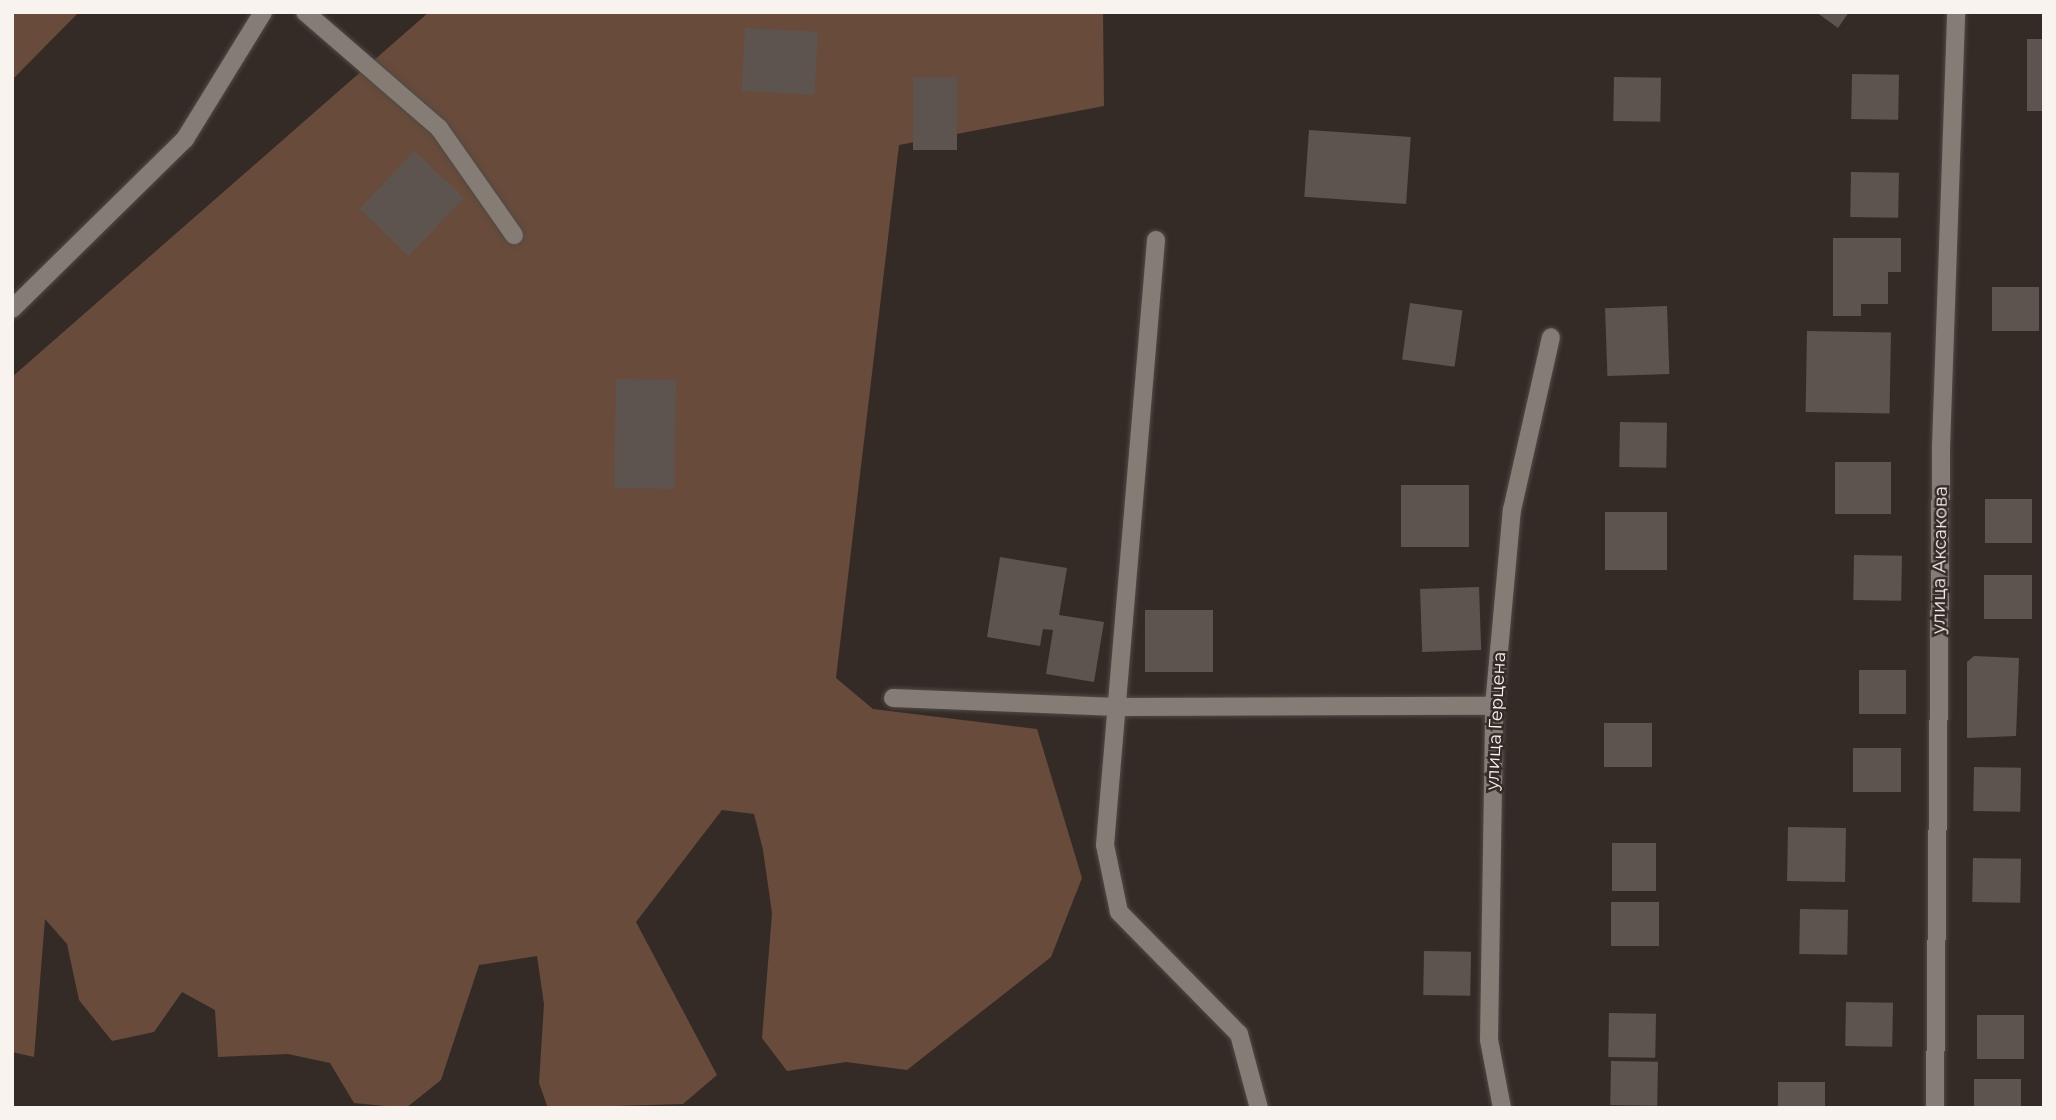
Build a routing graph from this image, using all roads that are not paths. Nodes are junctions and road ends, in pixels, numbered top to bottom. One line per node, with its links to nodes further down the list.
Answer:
1 (263, 12): 6 (street)
2 (305, 12): 4 (street)
3 (1956, 12): 13 (street, улица Аксакова)
4 (514, 235)
5 (1156, 240): 10 (street)
6 (12, 309)
7 (1551, 337): 9 (street, улица Герцена)
8 (893, 698): 10 (street)
9 (1494, 706): 10 (street); 12 (street, улица Герцена)
10 (1116, 708): 11 (street)
11 (1259, 1108)
12 (1502, 1108)
13 (1935, 1108)

